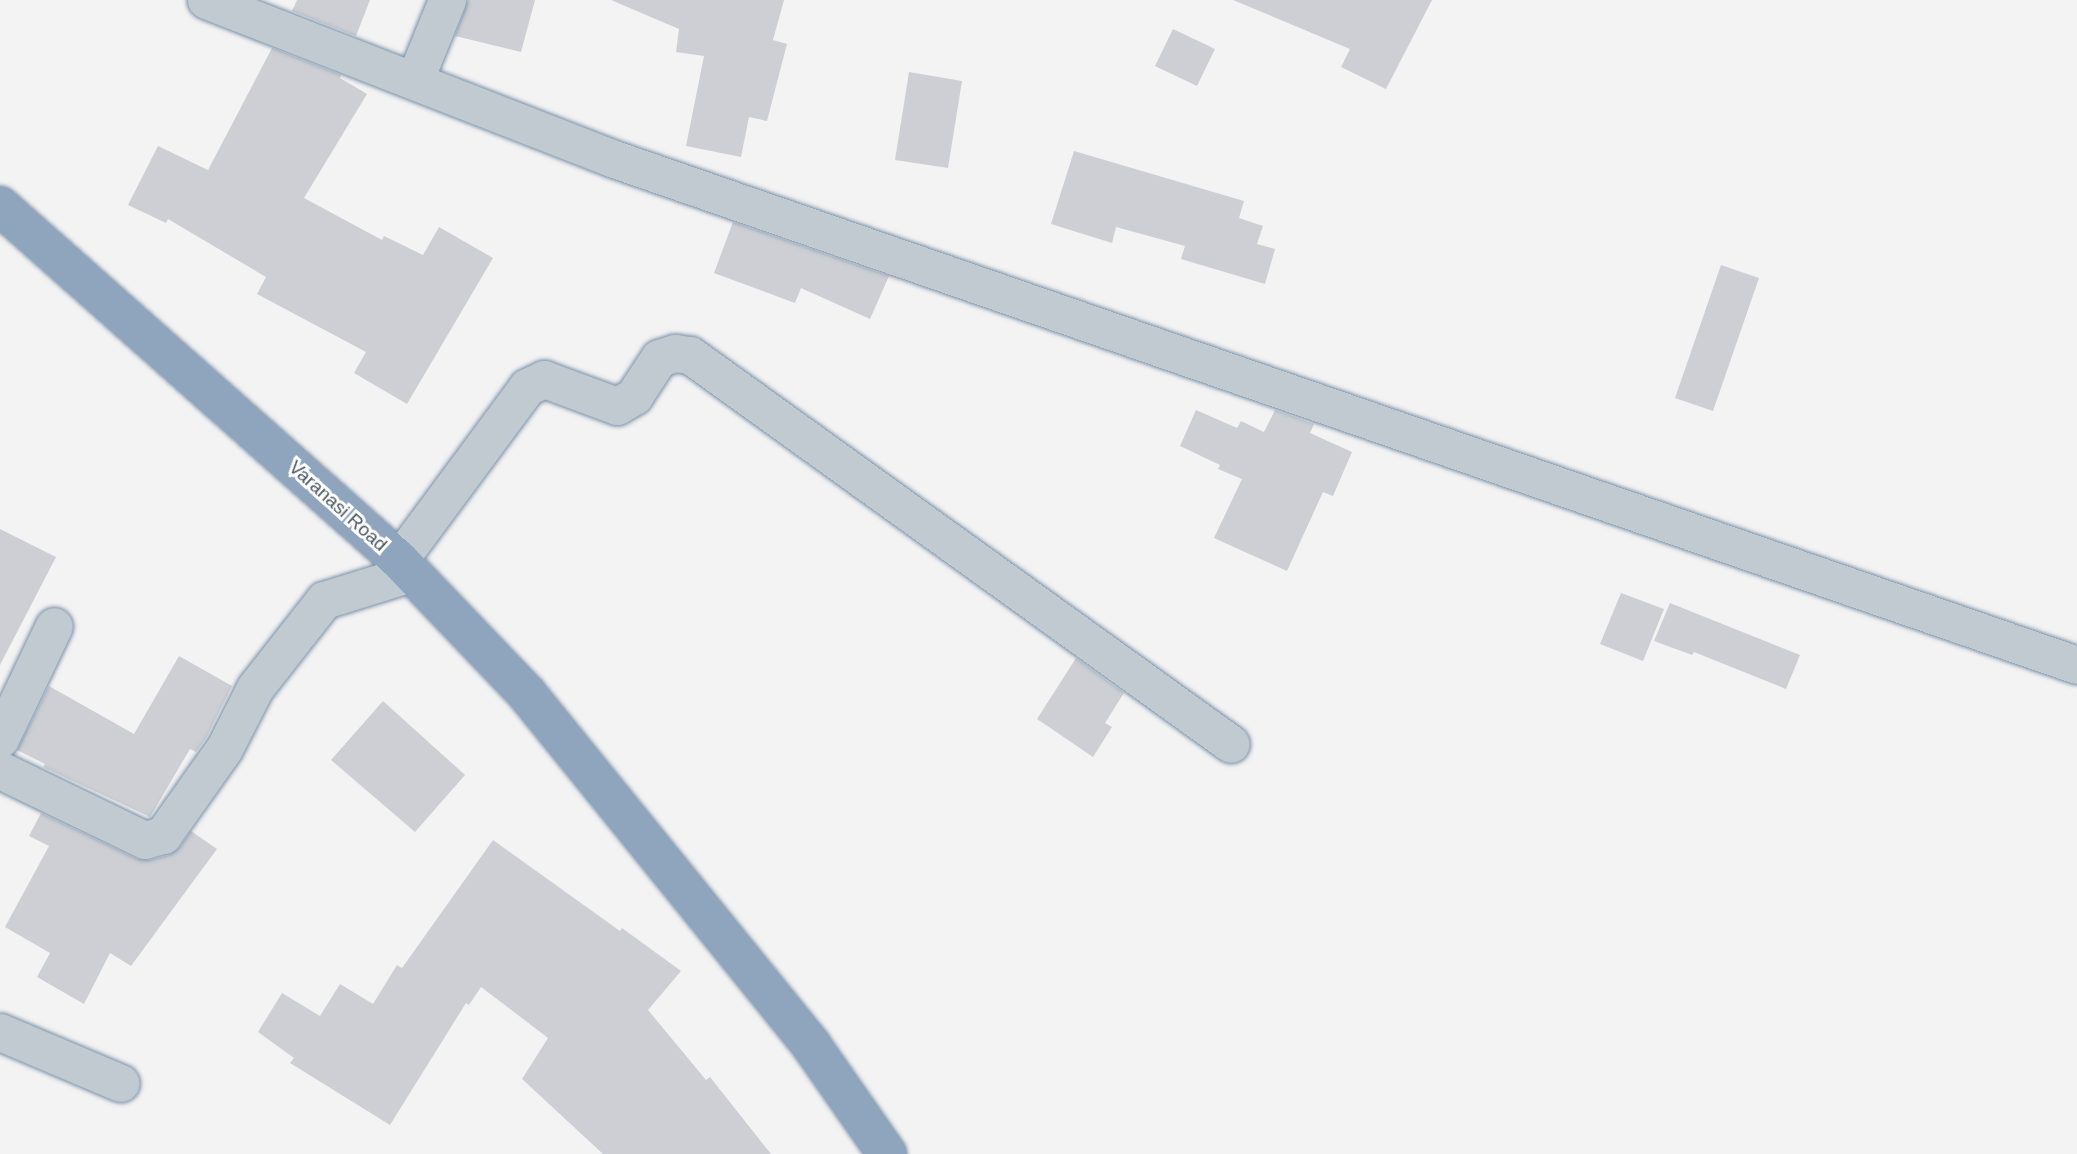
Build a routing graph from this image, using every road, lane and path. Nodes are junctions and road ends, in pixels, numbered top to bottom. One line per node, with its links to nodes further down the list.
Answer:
1 (206, 0): 3 (street)
2 (447, 0): 3 (street)
3 (415, 79): 7 (street)
4 (0, 206): 5 (highway, Varanasi Road)
5 (405, 567): 9 (street); 10 (street); 13 (highway, Varanasi Road)
6 (54, 626): 8 (street)
7 (2077, 665)
8 (0, 739)
9 (1231, 744)
10 (0, 770)
11 (0, 1031): 12 (street)
12 (121, 1083)
13 (887, 1154)

